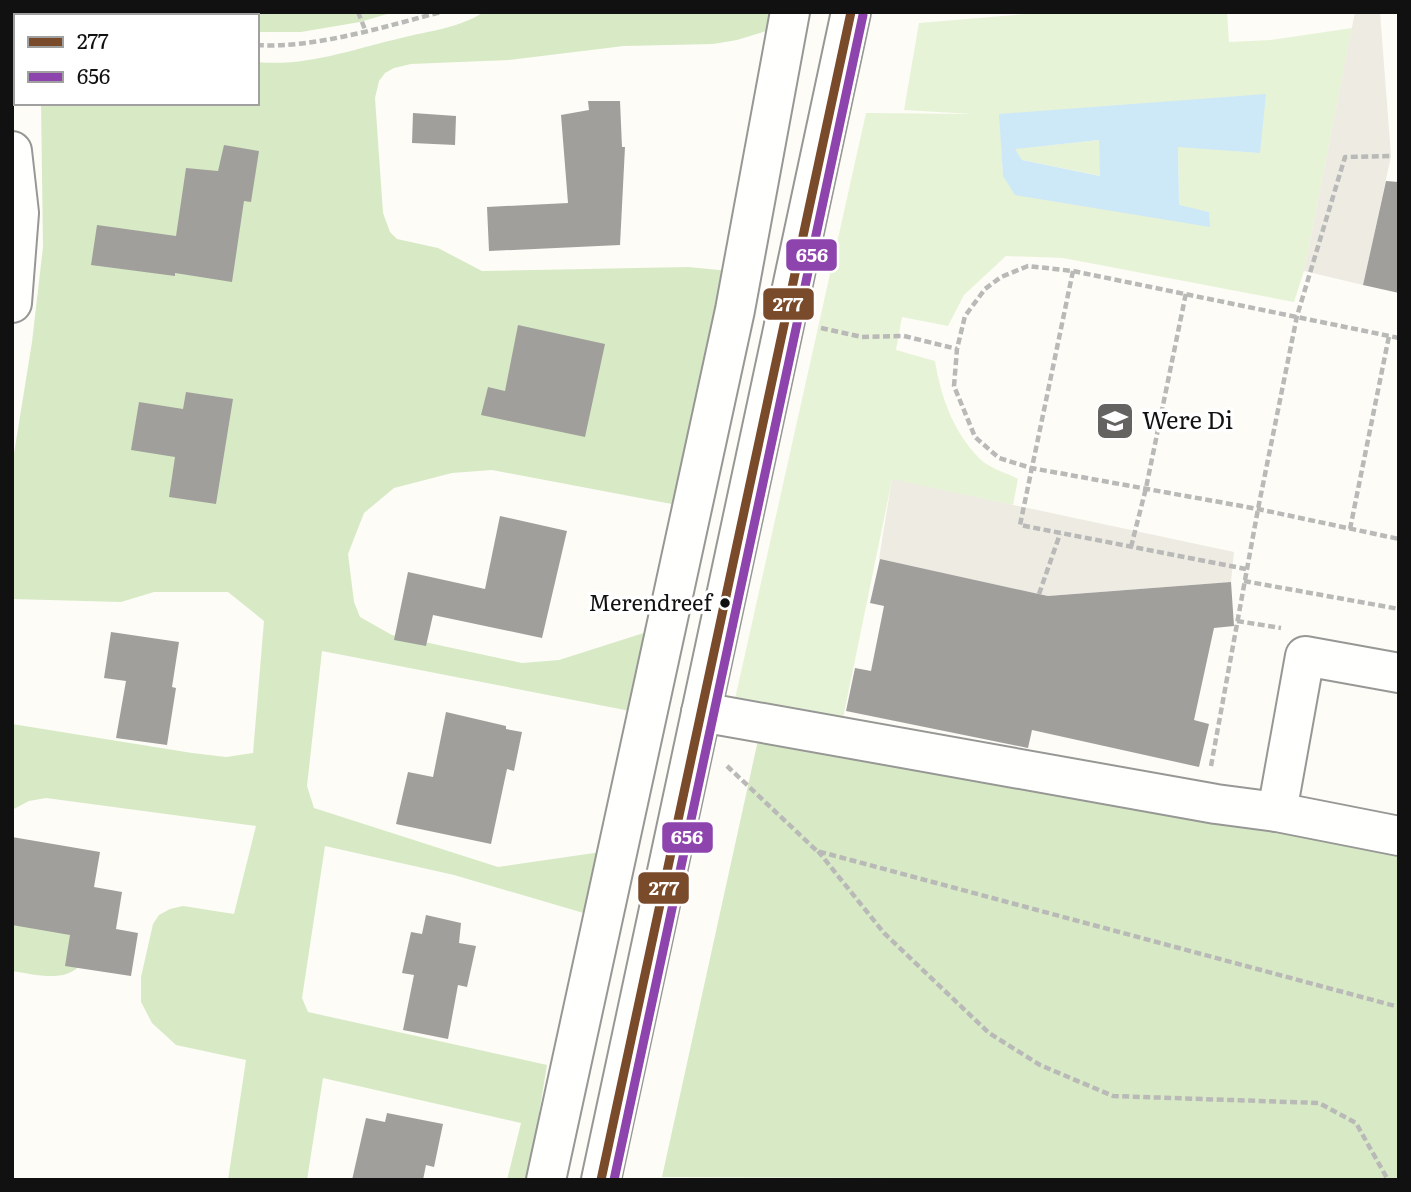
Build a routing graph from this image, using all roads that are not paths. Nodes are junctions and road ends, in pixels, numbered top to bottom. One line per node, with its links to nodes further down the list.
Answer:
1 (790, 12): 9 (street)
2 (858, 13): 6 (street)
3 (12, 151): 4 (street)
4 (12, 303)
5 (1399, 673): 7 (street)
6 (701, 712): 7 (street); 10 (street)
7 (1278, 812): 8 (street)
8 (1399, 836)
9 (545, 1180)
10 (601, 1180)

